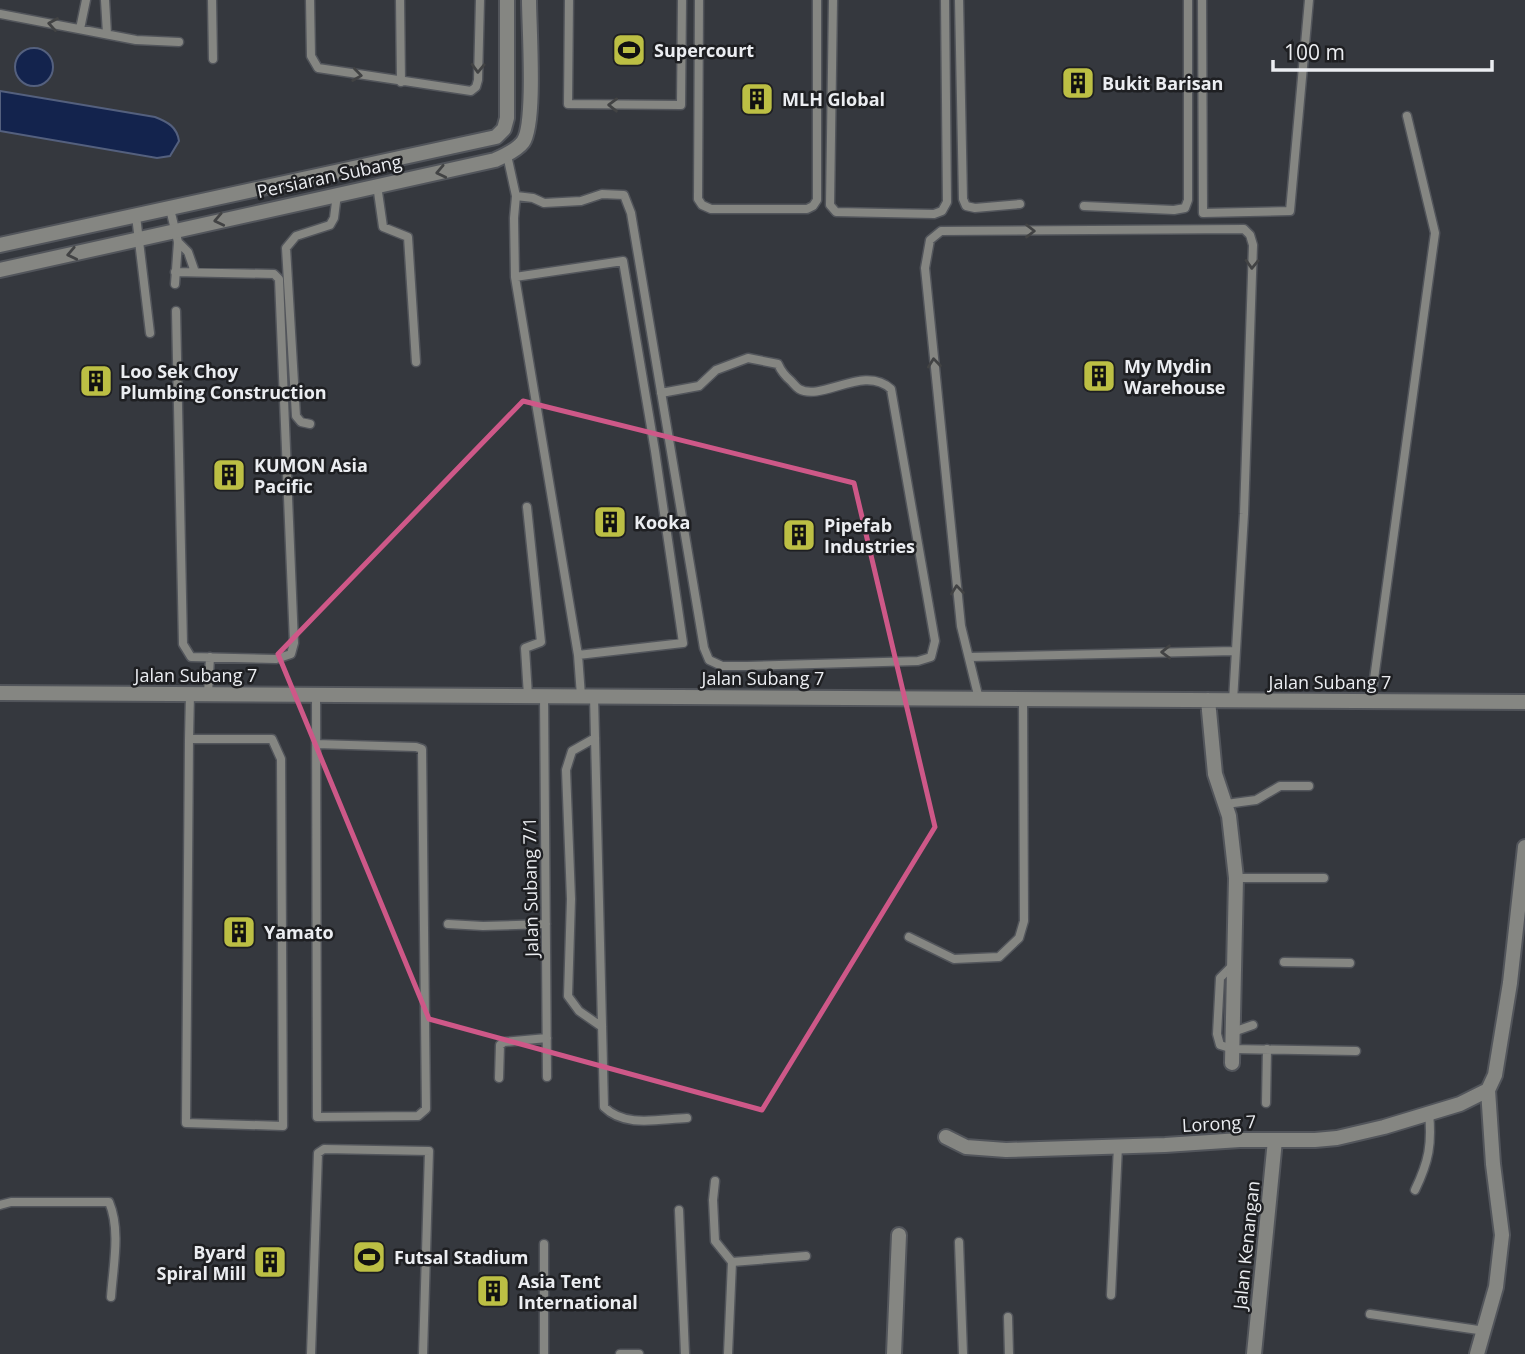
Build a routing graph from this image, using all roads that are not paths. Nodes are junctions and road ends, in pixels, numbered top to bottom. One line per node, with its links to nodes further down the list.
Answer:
1 (86, 0): 20 (lane)
2 (105, 0): 21 (lane)
3 (212, 0): 23 (lane)
4 (310, 0): 24 (lane, one-way to 24)
5 (400, 0): 24 (lane)
6 (480, 0): 24 (lane, one-way to 24)
7 (507, 0): 32 (street, Persiaran Subang)
8 (529, 0): 26 (street)
9 (569, 0): 10 (lane, one-way to 9)
10 (682, 0)
11 (699, 0): 12 (lane)
12 (817, 0)
13 (833, 0): 14 (lane)
14 (945, 0)
15 (959, 0): 30 (lane)
16 (1188, 0): 31 (lane)
17 (1202, 0): 18 (lane)
18 (1309, 0)
19 (0, 14): 20 (lane, one-way to 19)
20 (80, 29): 21 (lane)
21 (107, 34): 22 (lane)
22 (179, 42)
23 (213, 59)
24 (401, 82)
25 (1407, 116): 63 (lane)
26 (507, 155): 27 (street, Persiaran Subang, one-way to 27); 29 (lane)
27 (377, 185): 28 (street, Persiaran Subang); 44 (lane)
28 (337, 194): 34 (street, Persiaran Subang, one-way to 34); 46 (lane)
29 (516, 196): 40 (lane); 45 (lane)
30 (1020, 204)
31 (1084, 206)
32 (170, 209): 33 (street, Persiaran Subang); 34 (lane)
33 (136, 216): 35 (lane); 36 (street, Persiaran Subang)
34 (177, 235): 35 (street, Persiaran Subang); 38 (lane); 39 (lane)
35 (139, 239): 37 (street, Persiaran Subang, one-way to 37); 43 (lane)
36 (0, 245)
37 (0, 270)
38 (175, 272): 39 (lane); 41 (lane)
39 (195, 272): 50 (lane)
40 (515, 277): 49 (lane); 49 (lane)
41 (174, 284)
42 (176, 311): 50 (lane)
43 (150, 333)
44 (416, 362)
45 (661, 393): 45 (lane)
46 (310, 424)
47 (527, 507): 56 (lane)
48 (1234, 651): 51 (lane, one-way to 51); 51 (lane, one-way to 48); 62 (lane)
49 (578, 655): 58 (lane)
50 (209, 657): 54 (lane)
51 (969, 657): 59 (lane)
52 (0, 693): 53 (street, Jalan Subang 7)
53 (190, 694): 54 (street, Jalan Subang 7); 66 (lane)
54 (208, 694): 55 (street, Jalan Subang 7)
55 (316, 695): 56 (street, Jalan Subang 7); 67 (lane)
56 (528, 696): 57 (street, Jalan Subang 7)
57 (544, 696): 58 (street, Jalan Subang 7); 74 (lane, Jalan Subang 7/1)
58 (588, 696): 59 (street, Jalan Subang 7); 65 (lane)
59 (979, 699): 60 (street, Jalan Subang 7)
60 (1023, 699): 61 (street, Jalan Subang 7); 75 (lane)
61 (1208, 700): 62 (street, Jalan Subang 7); 69 (street)
62 (1233, 701): 63 (street, Jalan Subang 7)
63 (1371, 701): 64 (street, Jalan Subang 7)
64 (1525, 702)
65 (596, 738): 80 (lane); 80 (lane)
66 (189, 739): 66 (lane)
67 (316, 744): 67 (lane)
68 (1309, 786): 69 (lane)
69 (1226, 804): 71 (street)
70 (1525, 847): 88 (street)
71 (1236, 878): 72 (lane); 78 (street)
72 (1324, 878)
73 (448, 924): 74 (lane)
74 (546, 924): 82 (lane, Jalan Subang 7/1)
75 (909, 937)
76 (1284, 962): 77 (lane)
77 (1350, 963)
78 (1234, 964): 81 (street); 85 (lane)
79 (1254, 1025): 81 (lane)
80 (602, 1027): 91 (lane)
81 (1233, 1032): 85 (street)
82 (547, 1038): 86 (lane, Jalan Subang 7/1); 87 (lane)
83 (1267, 1048): 84 (lane); 85 (lane); 89 (lane)
84 (1356, 1051)
85 (1232, 1056)
86 (547, 1077)
87 (499, 1078)
88 (1488, 1090): 90 (street, Lorong 7); 108 (street)
89 (1266, 1103)
90 (1429, 1113): 93 (street, Lorong 7); 96 (lane)
91 (687, 1118)
92 (946, 1137): 94 (street, Lorong 7)
93 (1275, 1140): 94 (street, Lorong 7); 119 (street, Jalan Kenangan)
94 (1118, 1146): 104 (lane)
95 (715, 1181): 103 (lane)
96 (1415, 1189)
97 (0, 1205): 105 (lane)
98 (679, 1210): 114 (lane)
99 (899, 1235): 116 (street)
100 (959, 1242): 117 (lane)
101 (544, 1244): 111 (lane)
102 (806, 1256): 103 (lane)
103 (732, 1262): 115 (lane)
104 (1111, 1295)
105 (111, 1297)
106 (1370, 1314): 108 (lane)
107 (1008, 1317): 118 (lane)
108 (1485, 1331): 120 (street)
109 (311, 1354): 110 (lane)
110 (423, 1354)
111 (544, 1354)
112 (620, 1354): 113 (lane)
113 (639, 1354)
114 (685, 1354)
115 (728, 1354)
116 (894, 1354)
117 (963, 1354)
118 (1009, 1354)
119 (1254, 1354)
120 (1477, 1354)

